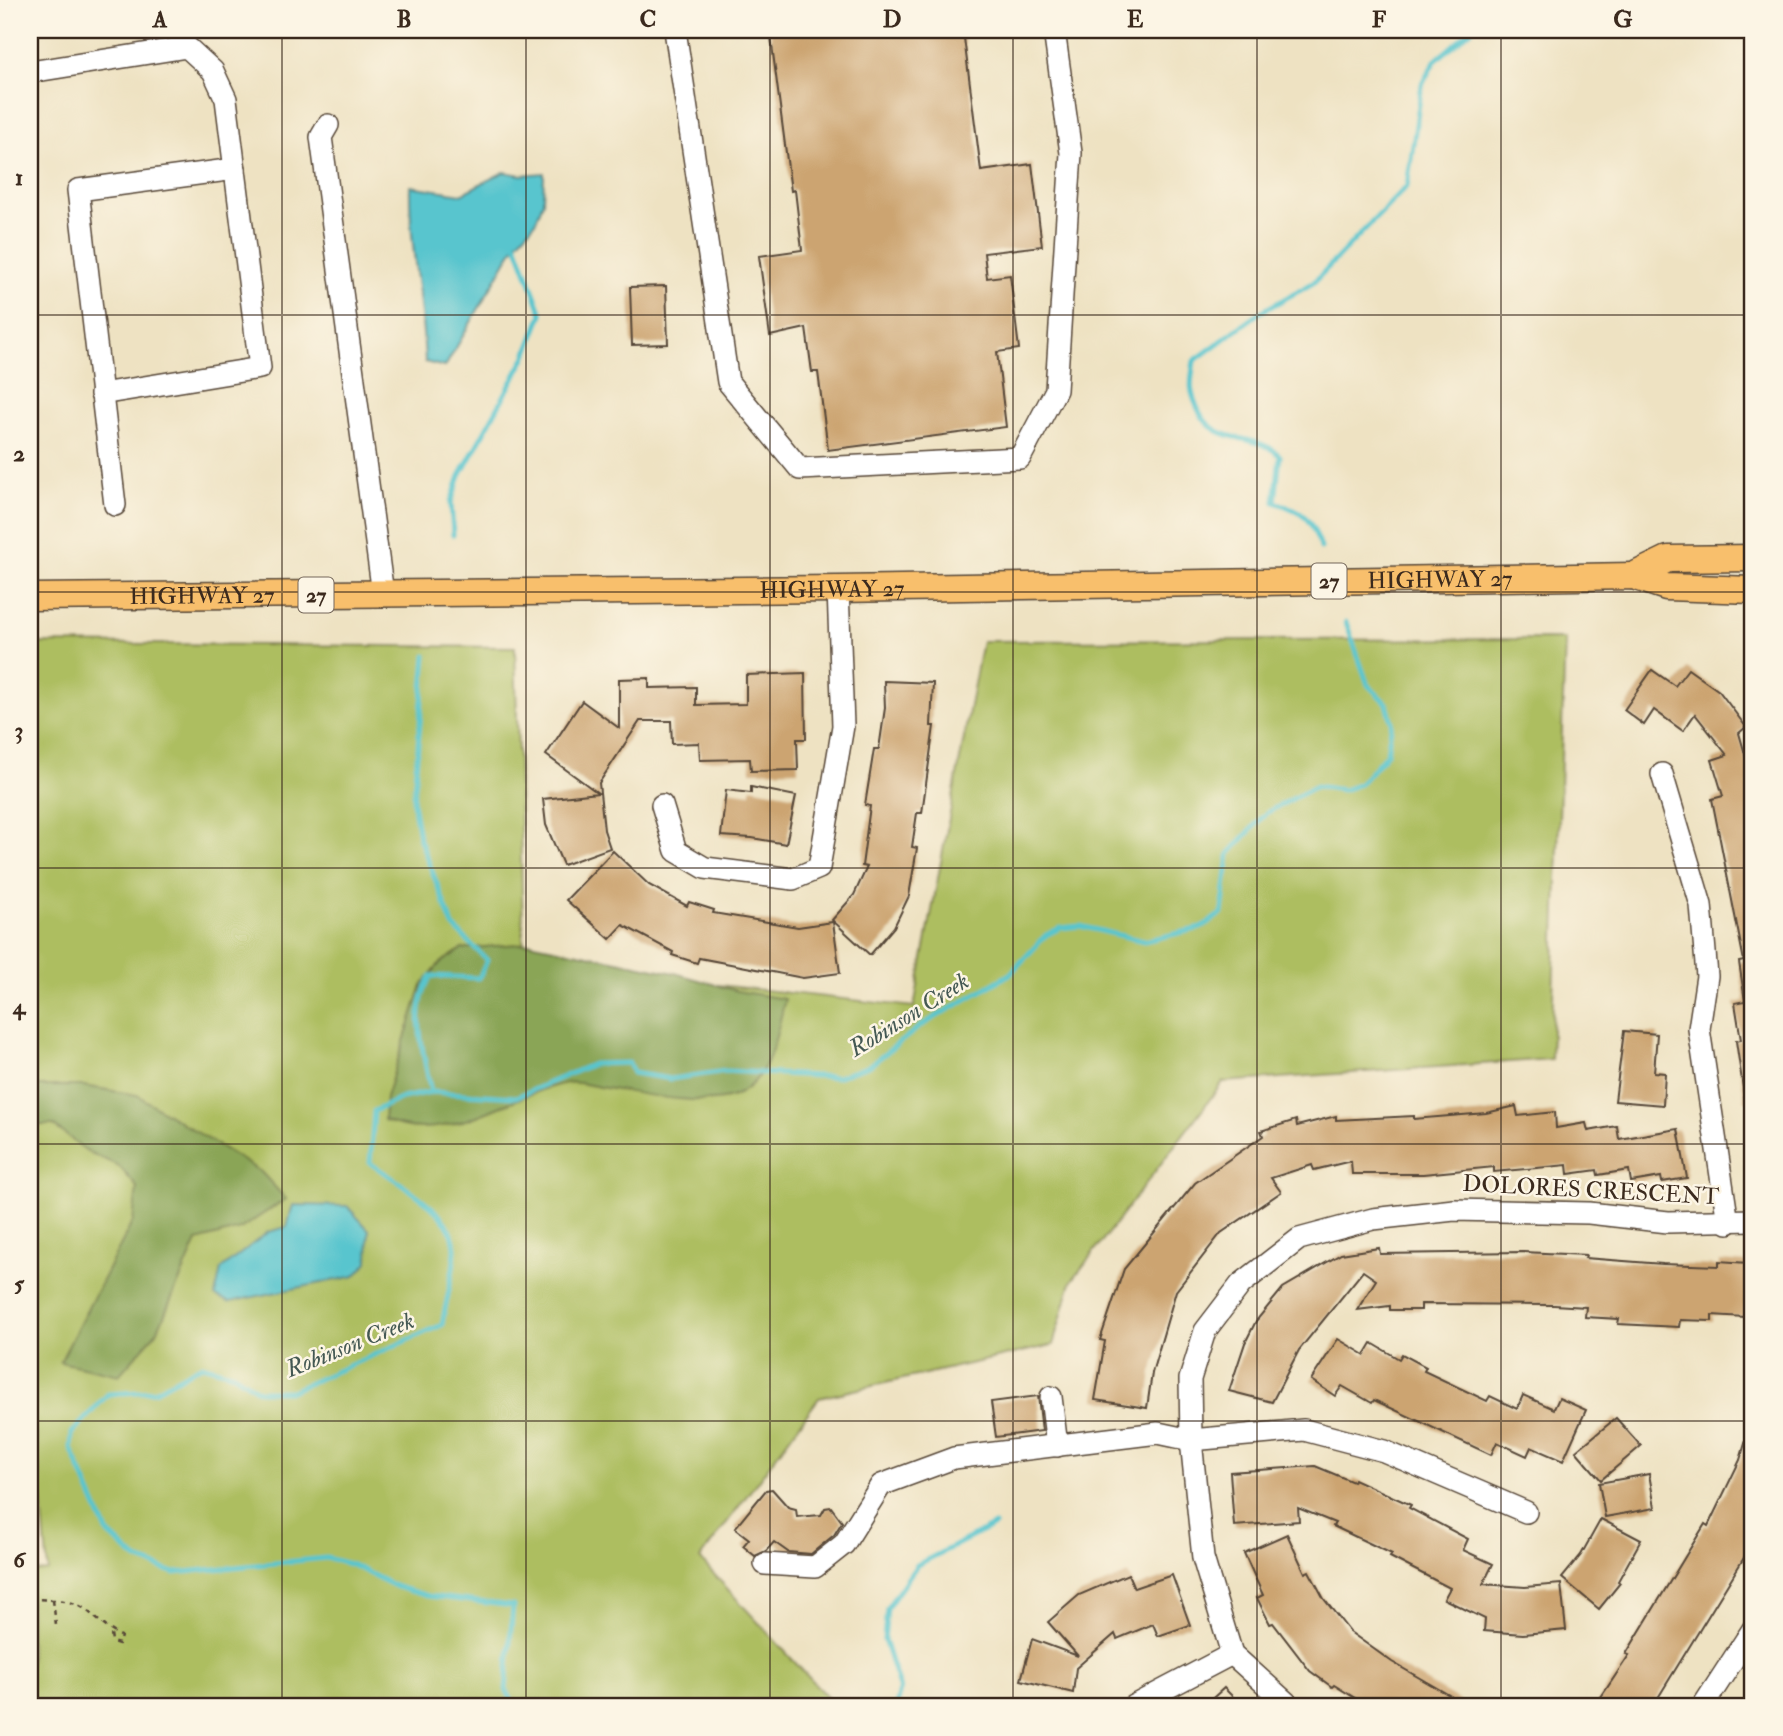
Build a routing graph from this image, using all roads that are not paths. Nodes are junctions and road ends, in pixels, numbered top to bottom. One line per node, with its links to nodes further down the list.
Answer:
1 (675, 30): 2 (street)
2 (1055, 30)
3 (30, 72): 5 (street)
4 (328, 125): 12 (street)
5 (235, 169): 6 (street); 6 (street)
6 (102, 394): 7 (street)
7 (115, 505)
8 (1753, 558): 9 (main road, HIGHWAY 27 / 27)
9 (1633, 576): 10 (main road, HIGHWAY 27 / 27); 11 (main road, HIGHWAY 27 / 27)
10 (838, 589): 12 (main road, HIGHWAY 27 / 27); 15 (street)
11 (1753, 590)
12 (383, 594): 13 (main road, HIGHWAY 27 / 27)
13 (30, 597)
14 (1662, 775): 17 (street)
15 (663, 805)
16 (1753, 1220): 17 (street, DOLORES CRESCENT)
17 (1728, 1223): 19 (street, DOLORES CRESCENT)
18 (1051, 1397): 20 (street)
19 (1191, 1440): 20 (street); 21 (street); 24 (street, DOLORES CRESCENT)
20 (1057, 1446): 22 (street)
21 (1526, 1512)
22 (765, 1564)
23 (1753, 1629): 27 (street)
24 (1232, 1654): 25 (street); 26 (street)
25 (1133, 1706)
26 (1290, 1706)
27 (1703, 1706)

